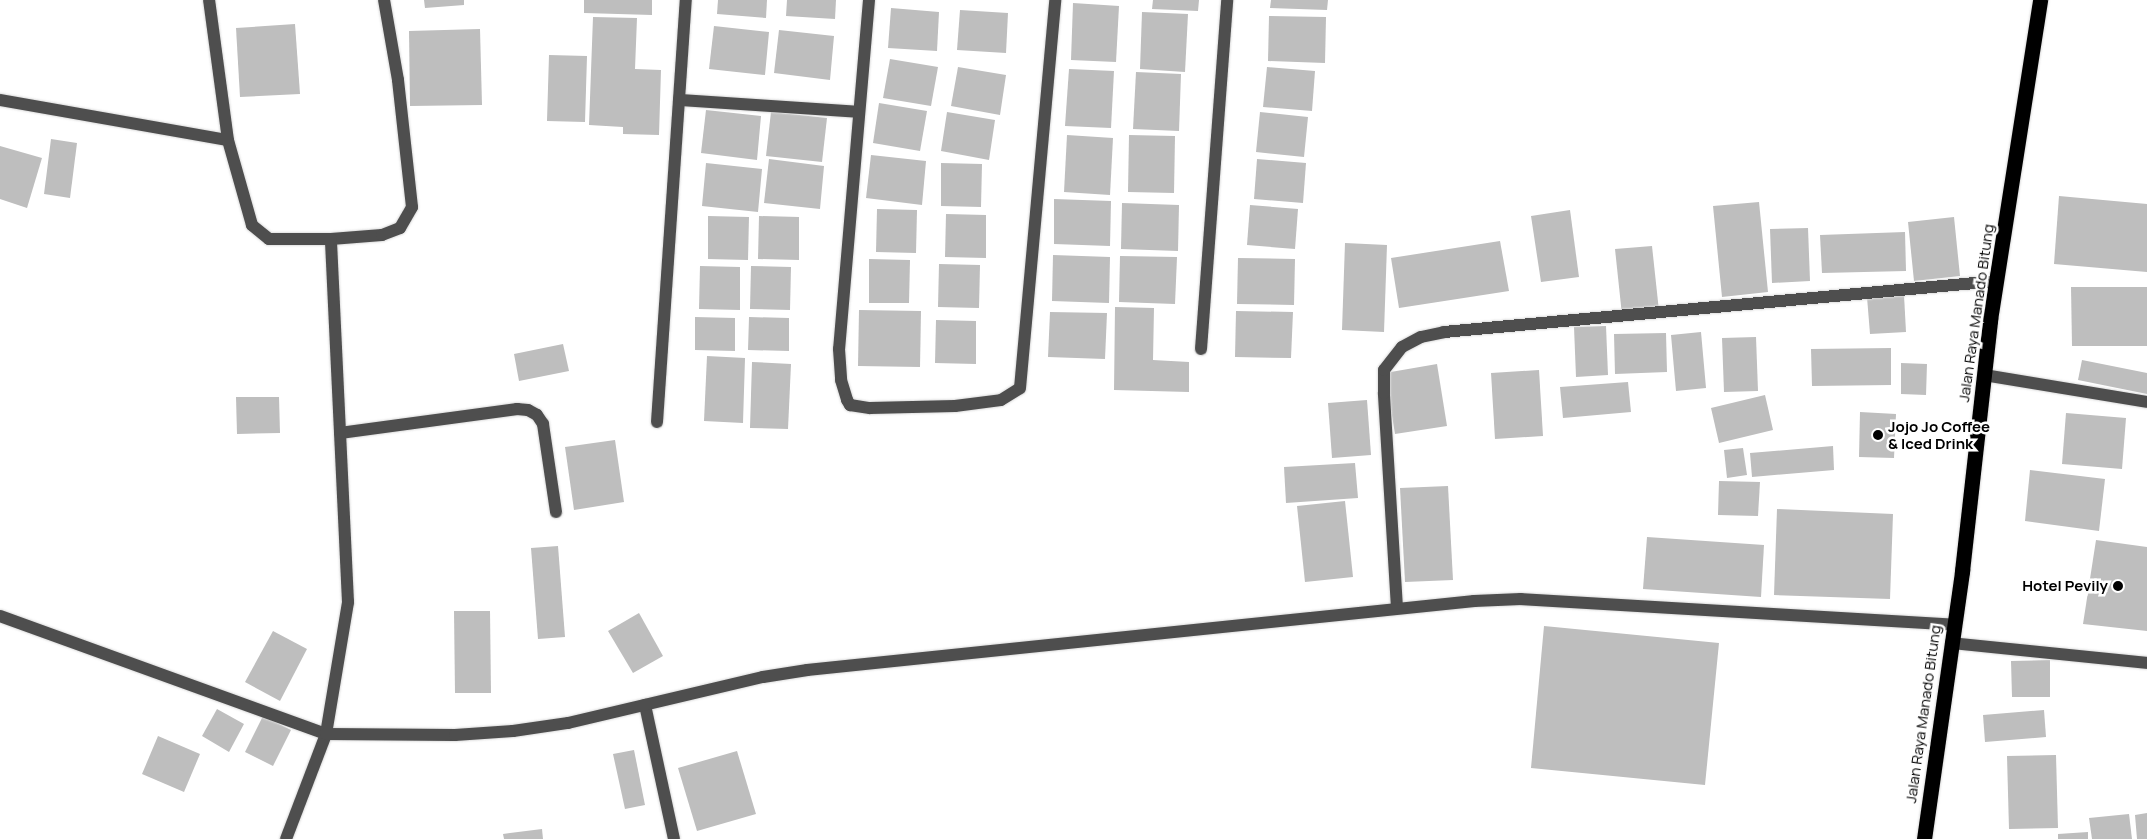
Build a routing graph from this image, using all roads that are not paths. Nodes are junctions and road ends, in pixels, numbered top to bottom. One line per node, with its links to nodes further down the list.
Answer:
1 (209, 0): 11 (street)
2 (384, 0): 12 (street)
3 (686, 0): 9 (street)
4 (869, 0): 10 (street)
5 (1055, 0): 10 (street)
6 (1227, 0): 14 (street)
7 (2040, 0): 13 (highway, Jalan Raya Manado Bitung)
8 (0, 100): 11 (street)
9 (679, 100): 10 (street); 17 (street)
10 (860, 112)
11 (228, 140): 12 (street)
12 (331, 239): 18 (street)
13 (1997, 282): 15 (highway, Jalan Raya Manado Bitung); 20 (street)
14 (1200, 349)
15 (1984, 375): 16 (street); 22 (highway, Jalan Raya Manado Bitung)
16 (2147, 402)
17 (657, 422)
18 (340, 433): 19 (street); 26 (street)
19 (556, 512)
20 (1397, 608): 22 (street); 25 (street)
21 (0, 616): 26 (street)
22 (1953, 625): 23 (highway, Jalan Raya Manado Bitung)
23 (1951, 643): 24 (street); 29 (highway, Jalan Raya Manado Bitung)
24 (2147, 662)
25 (645, 705): 26 (street); 28 (street)
26 (326, 734): 27 (street)
27 (286, 839)
28 (674, 839)
29 (1924, 839)

